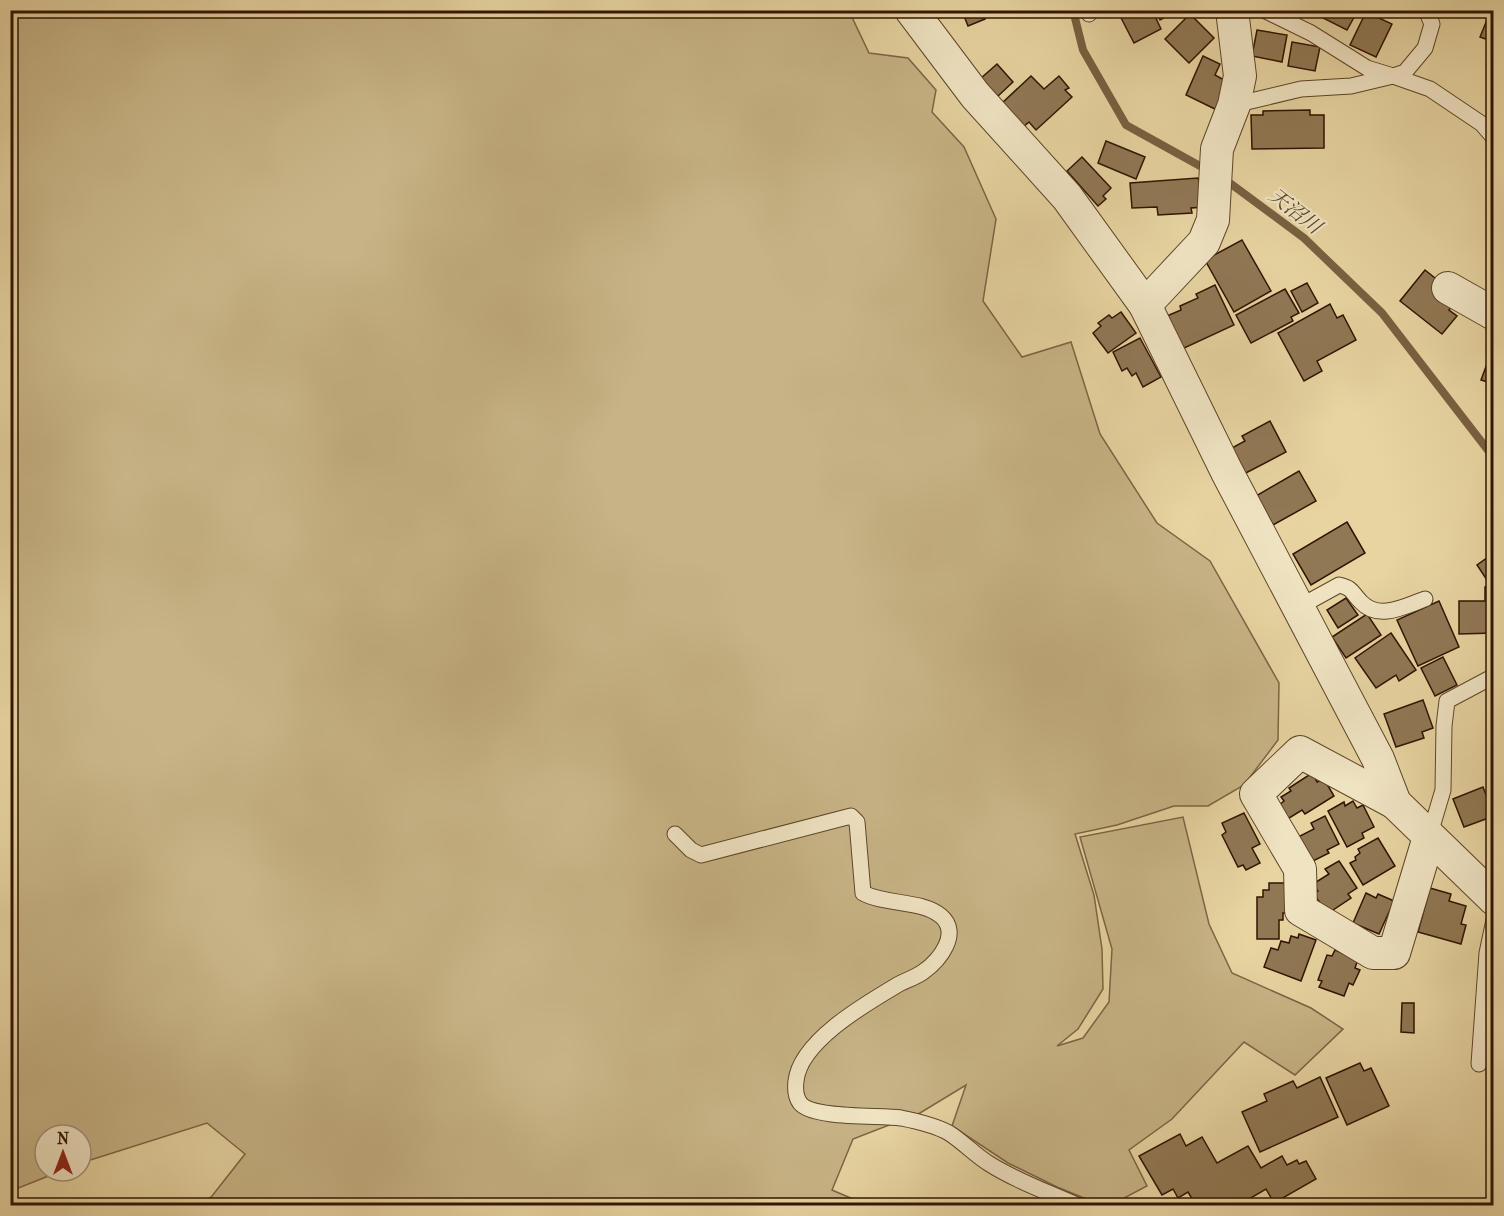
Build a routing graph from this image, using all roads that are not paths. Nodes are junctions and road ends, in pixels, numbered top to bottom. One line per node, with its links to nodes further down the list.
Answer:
1 (911, 10): 9 (street)
2 (1232, 10): 6 (street)
3 (1264, 10): 5 (lane)
4 (1426, 10): 5 (lane)
5 (1393, 76): 6 (lane); 7 (lane)
6 (1234, 105): 9 (street)
7 (1494, 138)
8 (1448, 288): 10 (street)
9 (1145, 305): 12 (street)
10 (1494, 314)
11 (1425, 599): 12 (lane)
12 (1299, 607): 14 (street)
13 (1494, 676): 16 (lane)
14 (1395, 803): 16 (street); 16 (street)
15 (675, 834): 20 (lane)
16 (1429, 837): 17 (street)
17 (1494, 899)
18 (1494, 920): 19 (lane)
19 (1479, 1064)
20 (1079, 1206)

